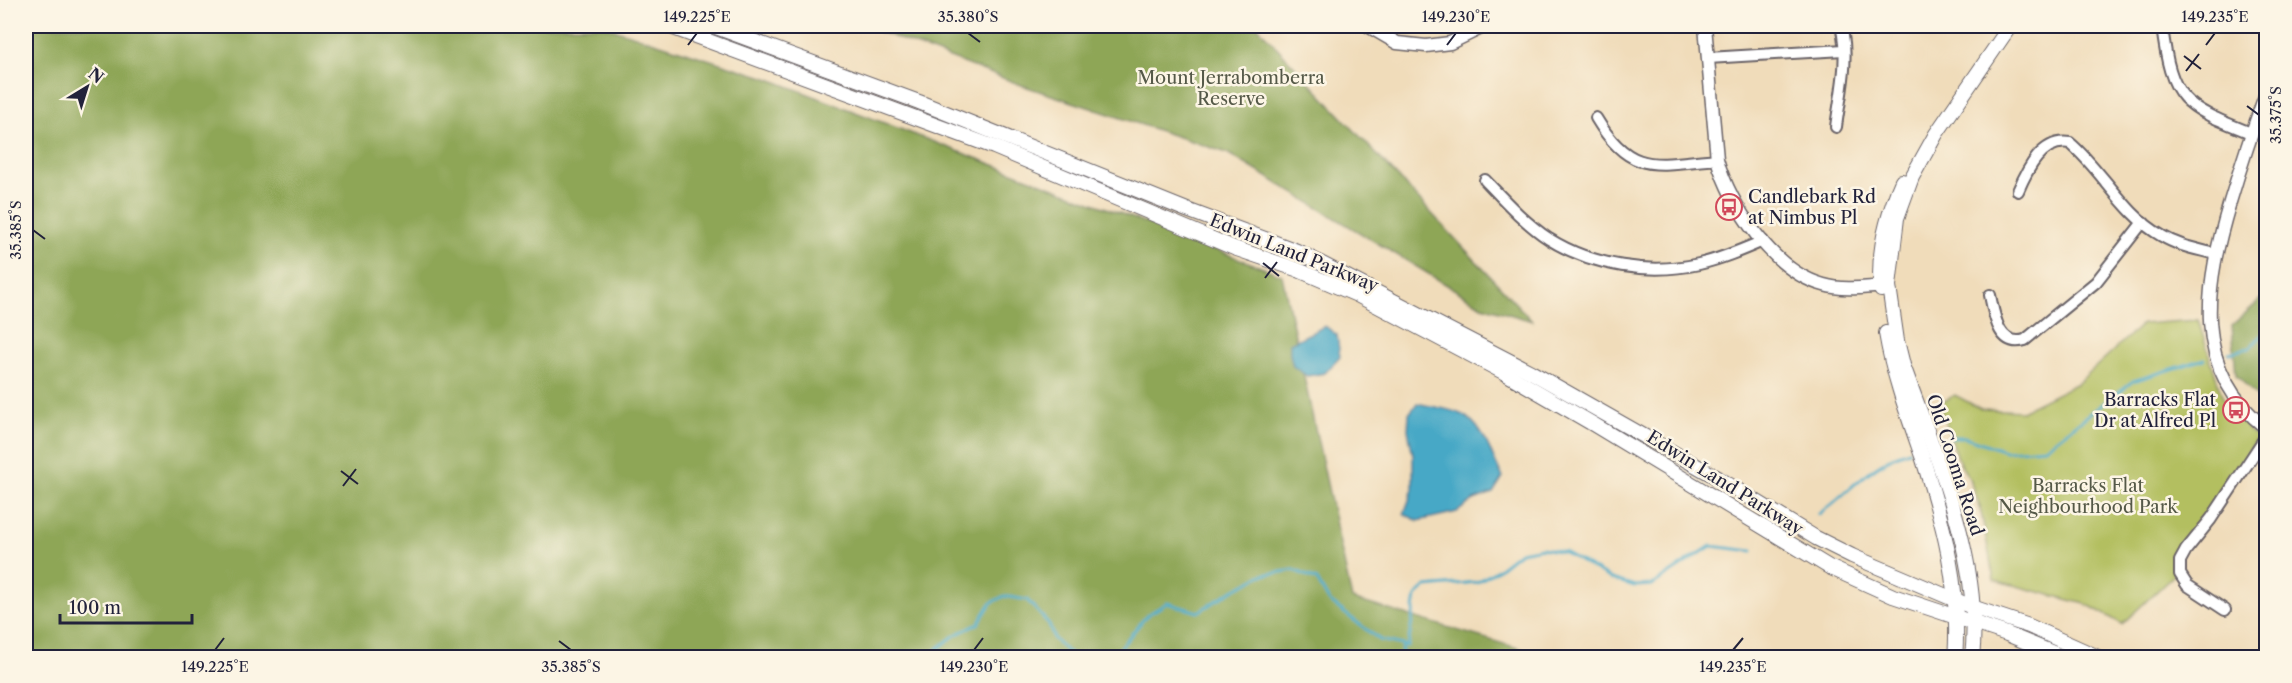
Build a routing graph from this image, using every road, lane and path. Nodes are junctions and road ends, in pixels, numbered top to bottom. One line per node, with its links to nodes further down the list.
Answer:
1 (668, 26): 29 (main road, Edwin Land Parkway)
2 (713, 26): 26 (main road, Edwin Land Parkway)
3 (1368, 26): 4 (street)
4 (1485, 26)
5 (1705, 26): 10 (street)
6 (1841, 26): 9 (street)
7 (2010, 26): 21 (main road, Old Cooma Road)
8 (2162, 26): 14 (street)
9 (1844, 50): 10 (street); 13 (street)
10 (1708, 58): 15 (street)
11 (2266, 93): 14 (street)
12 (1596, 118): 15 (street)
13 (1836, 127)
14 (2252, 133): 20 (street)
15 (1717, 159): 19 (street)
16 (1485, 180): 19 (street)
17 (2018, 191): 18 (street)
18 (2143, 222): 20 (street); 22 (street)
19 (1763, 241): 21 (street)
20 (2215, 254): 23 (street)
21 (1884, 286): 25 (main road, Old Cooma Road)
22 (1990, 296)
23 (2266, 428)
24 (2266, 436): 28 (street)
25 (1925, 446): 26 (main road, Old Cooma Road); 27 (main road, Old Cooma Road)
26 (1956, 600): 27 (main road, Edwin Land Parkway); 29 (main road, Old Cooma Road)
27 (1972, 607): 30 (main road, Old Cooma Road); 34 (main road, Edwin Land Parkway)
28 (2225, 610)
29 (1957, 619): 30 (main road, Edwin Land Parkway); 31 (main road, Old Cooma Road)
30 (1974, 623): 32 (main road, Old Cooma Road); 33 (main road, Edwin Land Parkway)
31 (1955, 657)
32 (1972, 657)
33 (2065, 657)
34 (2100, 657)

